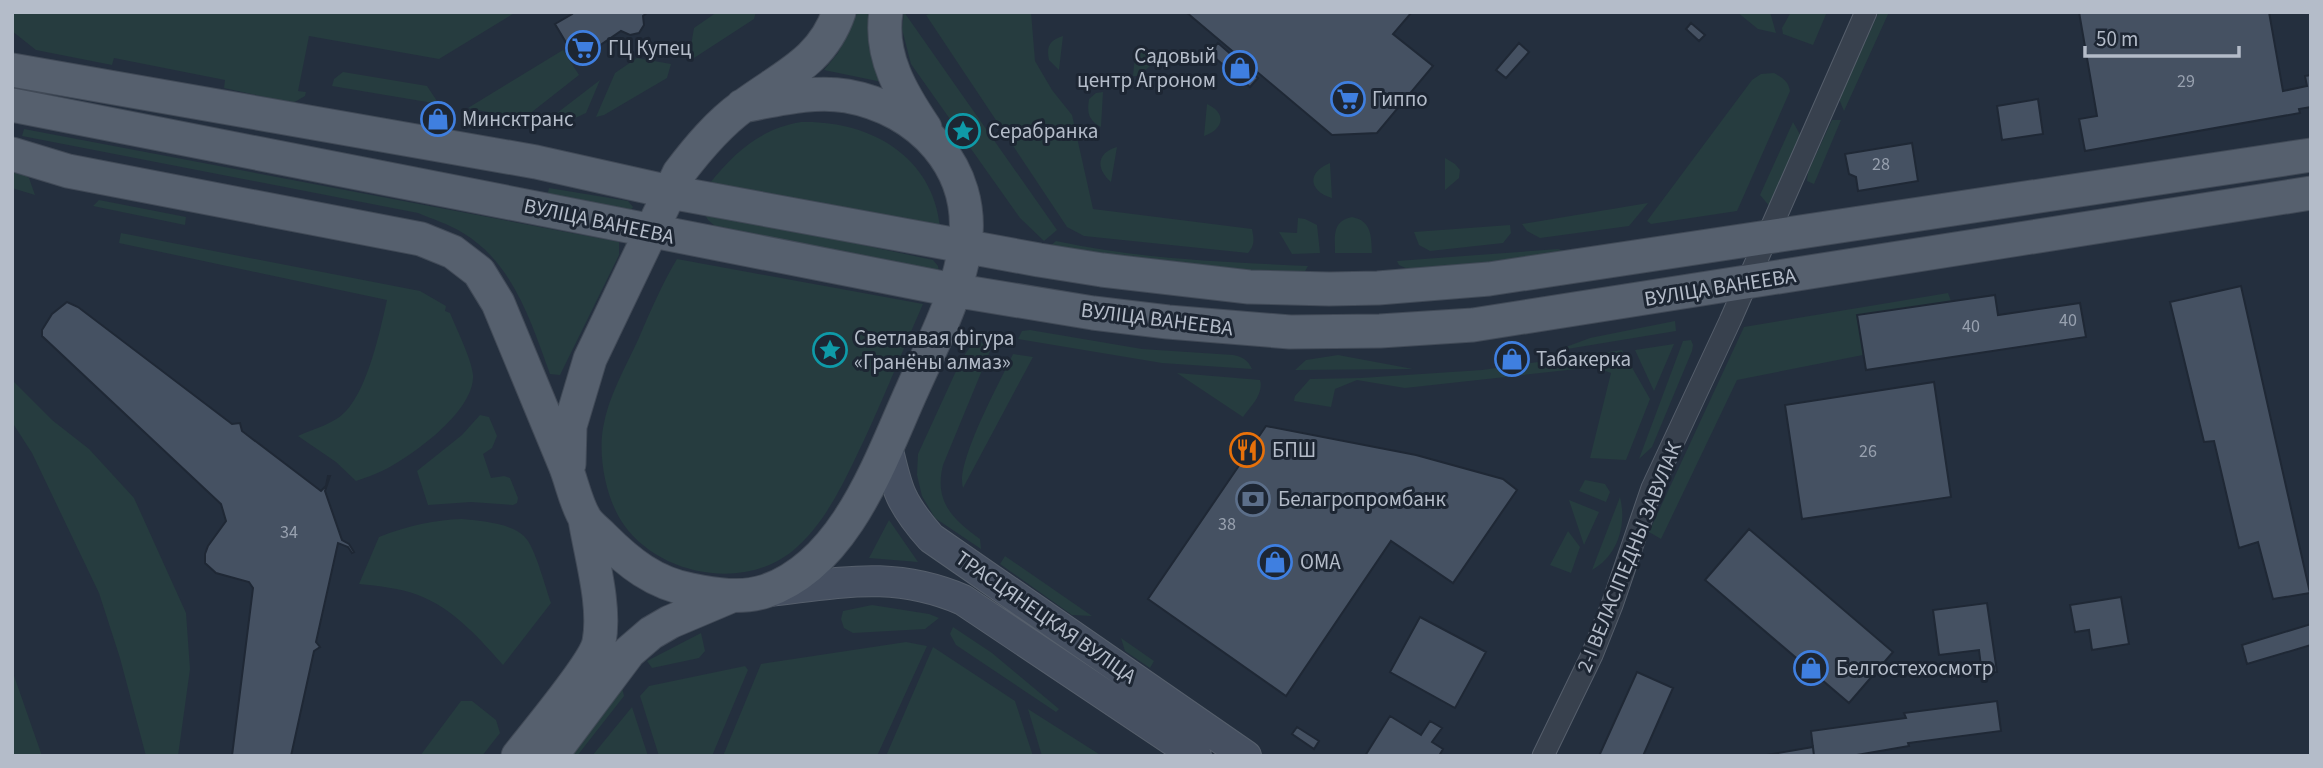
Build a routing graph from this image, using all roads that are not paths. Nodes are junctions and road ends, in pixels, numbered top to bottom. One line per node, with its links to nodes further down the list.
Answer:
1 (839, 12): 6 (main road)
2 (886, 12): 7 (main road)
3 (1866, 12): 14 (street, 2-І ВЕЛАСІПЕДНЫ ЗАВУЛАК)
4 (12, 70): 10 (main road, ВУЛІЦА ВАНЕЕВА)
5 (12, 105): 13 (main road, ВУЛІЦА ВАНЕЕВА)
6 (742, 106): 7 (main road); 10 (main road)
7 (932, 139): 16 (main road)
8 (12, 154): 20 (main road)
9 (2311, 155): 12 (main road, ВУЛІЦА ВАНЕЕВА)
10 (670, 192): 13 (main road); 16 (main road, ВУЛІЦА ВАНЕЕВА)
11 (2311, 192): 15 (main road, ВУЛІЦА ВАНЕЕВА)
12 (2028, 196): 14 (main road, ВУЛІЦА ВАНЕЕВА); 15 (street)
13 (651, 232): 18 (main road, ВУЛІЦА ВАНЕЕВА); 20 (main road)
14 (1769, 235): 16 (main road, ВУЛІЦА ВАНЕЕВА); 17 (street, 2-І ВЕЛАСІПЕДНЫ ЗАВУЛАК)
15 (2033, 238): 17 (main road, ВУЛІЦА ВАНЕЕВА)
16 (965, 246): 18 (main road)
17 (1748, 282): 18 (main road, ВУЛІЦА ВАНЕЕВА); 28 (street, 2-І ВЕЛАСІПЕДНЫ ЗАВУЛАК)
18 (953, 290): 19 (main road)
19 (887, 446): 22 (main road); 27 (main road, ТРАСЦЯНЕЦКАЯ ВУЛІЦА)
20 (570, 477): 21 (main road)
21 (585, 519): 23 (main road); 24 (main road)
22 (766, 592): 23 (main road); 26 (main road, ТРАСЦЯНЕЦКАЯ ВУЛІЦА)
23 (732, 597): 25 (main road)
24 (518, 756)
25 (551, 756)
26 (1196, 756)
27 (1246, 756)
28 (1543, 756)

